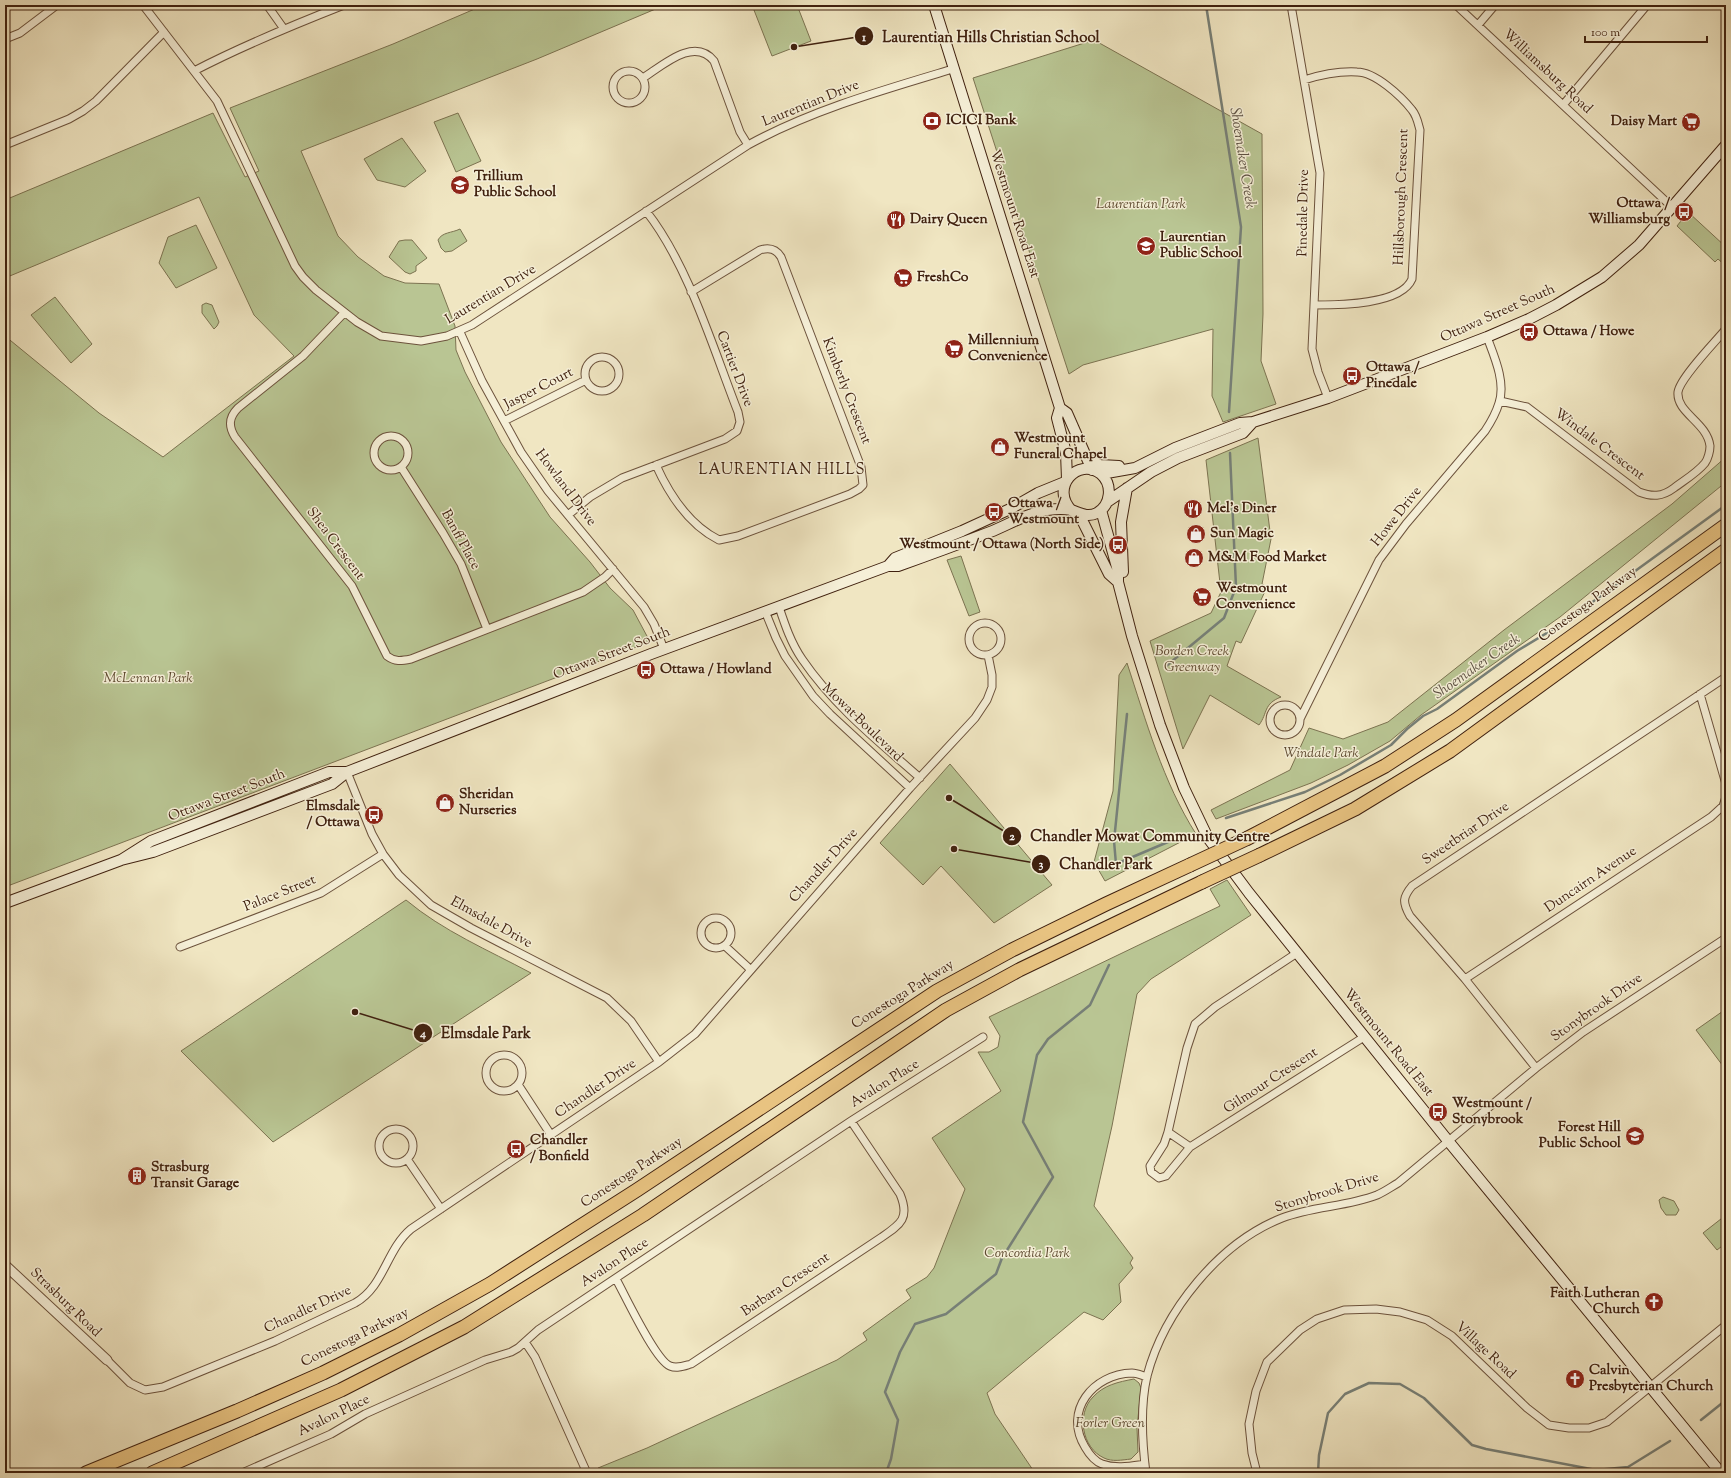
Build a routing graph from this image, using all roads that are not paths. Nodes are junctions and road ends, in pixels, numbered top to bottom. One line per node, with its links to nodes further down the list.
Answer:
1 (58, 5): 13 (street)
2 (142, 5): 12 (street, Laurentian Drive)
3 (266, 5): 11 (street)
4 (344, 5): 11 (street)
5 (934, 5): 14 (main road, Westmount Road East)
6 (1291, 5): 17 (street, Pinedale Drive)
7 (1456, 5): 10 (street, Williamsburg Road)
8 (1495, 5): 10 (street)
9 (1647, 5): 18 (street)
10 (1478, 25): 18 (street, Williamsburg Road)
11 (284, 29): 15 (street)
12 (164, 32): 15 (street, Laurentian Drive); 19 (street)
13 (5, 40)
14 (953, 69): 20 (street, Laurentian Drive); 33 (main road, Westmount Road East)
15 (194, 72): 26 (street, Laurentian Drive)
16 (643, 78): 16 (street); 20 (street)
17 (1304, 80): 25 (street, Pinedale Drive); 25 (street, Hillsborough Crescent)
18 (1563, 105): 22 (street, Williamsburg Road)
19 (5, 145)
20 (748, 145): 23 (street, Laurentian Drive)
21 (1726, 145): 22 (main road, Ottawa Street South)
22 (1672, 207): 29 (main road, Ottawa Street South)
23 (646, 211): 24 (street, Cartier Drive); 28 (street, Laurentian Drive)
24 (691, 292): 36 (street, Cartier Drive); 36 (street, Kimberly Crescent)
25 (1314, 305): 31 (street, Pinedale Drive)
26 (344, 313): 28 (street, Laurentian Drive); 53 (street, Shea Crescent)
27 (1726, 329): 32 (street, Windale Crescent)
28 (460, 332): 34 (street, Howland Drive)
29 (1487, 336): 31 (main road, Ottawa Street South); 32 (street, Howe Drive)
30 (586, 380): 30 (street, Jasper Court); 34 (street, Jasper Court)
31 (1328, 398): 35 (main road, Ottawa Street South)
32 (1500, 401): 58 (street, Howe Drive)
33 (1060, 408): 38 (main road); 40 (main road)
34 (504, 422): 44 (street, Howland Drive)
35 (1253, 422): 39 (main road); 41 (main road)
36 (656, 465): 44 (street, Cartier Drive)
37 (401, 467): 37 (street); 53 (street, Banff Place)
38 (1094, 468): 39 (main road); 39 (main road); 40 (main road); 42 (main road)
39 (1135, 468)
40 (1066, 481): 43 (main road); 47 (main road)
41 (1127, 488): 42 (main road); 50 (main road)
42 (1104, 506): 43 (main road); 49 (main road, Westmount Road East)
43 (1075, 512): 47 (main road); 49 (main road)
44 (568, 514): 48 (street, Howland Drive)
45 (1726, 525): 92 (highway, Conestoga Parkway, bridge)
46 (1726, 550): 93 (highway, bridge)
47 (888, 566): 51 (main road, Ottawa Street South)
48 (613, 568): 53 (street, Shea Crescent); 54 (street, Howland Drive)
49 (1118, 582): 50 (main road, Westmount Road East)
50 (1121, 594): 69 (main road, Westmount Road East)
51 (778, 607): 52 (main road, Ottawa Street South); 60 (street, Mowat Boulevard)
52 (765, 612): 54 (main road, Ottawa Street South); 62 (street, Mowat Boulevard)
53 (487, 629)
54 (664, 649): 59 (main road, Ottawa Street South)
55 (988, 655): 55 (street); 60 (street, Chandler Drive)
56 (1726, 676): 57 (street, Sweetbriar Drive)
57 (1700, 694): 61 (street); 71 (street, Sweetbriar Drive)
58 (1300, 719): 58 (street, Howe Drive)
59 (347, 772): 64 (street, Elmsdale Drive); 65 (main road, Ottawa Street South)
60 (920, 778): 62 (street, Chandler Drive)
61 (1726, 784)
62 (910, 788): 70 (street, Chandler Drive)
63 (1726, 797): 71 (street, Duncairn Avenue)
64 (383, 854): 68 (street, Palace Street); 74 (street, Elmsdale Drive)
65 (5, 903)
66 (1726, 938): 75 (street, Stonybrook Drive)
67 (725, 946): 67 (street); 70 (street)
68 (180, 947)
69 (1297, 953): 73 (main road, Westmount Road East); 78 (street, Gilmour Crescent)
70 (750, 969): 74 (street, Chandler Drive)
71 (1465, 979): 75 (street, Sweetbriar Drive)
72 (984, 1037): 77 (street, Avalon Place)
73 (1364, 1037): 80 (main road, Westmount Road East); 81 (street, Gilmour Crescent)
74 (659, 1062): 79 (street, Chandler Drive)
75 (1536, 1068): 80 (street, Stonybrook Drive)
76 (518, 1086): 76 (street); 79 (street)
77 (851, 1121): 85 (street, Avalon Place); 85 (street, Barbara Crescent)
78 (1168, 1132): 81 (street); 81 (street, Gilmour Crescent)
79 (550, 1135): 83 (street, Chandler Drive)
80 (1449, 1142): 89 (street, Stonybrook Drive); 90 (main road, Westmount Road East)
81 (1190, 1147)
82 (407, 1159): 82 (street); 83 (street)
83 (441, 1209): 88 (street, Chandler Drive)
84 (5, 1265): 88 (street, Strasburg Road)
85 (616, 1279): 87 (street, Avalon Place)
86 (1726, 1325): 90 (street, Village Road)
87 (525, 1342): 94 (street, Avalon Place); 95 (street)
88 (107, 1360)
89 (1147, 1377): 91 (street, Stonybrook Drive); 91 (street)
90 (1651, 1387): 97 (street, Village Road); 98 (main road, Westmount Road East)
91 (1145, 1464): 96 (street, Stonybrook Drive)
92 (86, 1473)
93 (152, 1473)
94 (242, 1473)
95 (587, 1473)
96 (1146, 1473)
97 (1257, 1473)
98 (1721, 1473)

